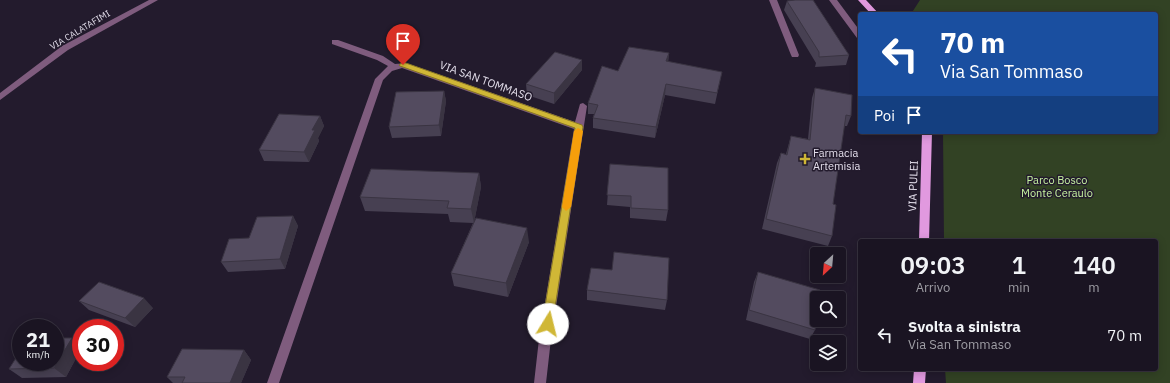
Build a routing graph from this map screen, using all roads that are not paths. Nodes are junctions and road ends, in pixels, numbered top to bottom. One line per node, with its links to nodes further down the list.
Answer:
1 (154, 0): 10 (street, VIA CALATAFIMI)
2 (773, 0): 8 (street)
3 (833, 0): 6 (street)
4 (862, 0): 5 (main road)
5 (873, 12)
6 (858, 33)
7 (335, 42): 9 (street)
8 (795, 55)
9 (393, 66): 12 (street, VIA SAN TOMMASO); 16 (street)
10 (0, 96)
11 (583, 106): 12 (street)
12 (579, 127): 17 (street)
13 (927, 134): 14 (main road, VIA PULEI)
14 (924, 239)
15 (920, 371): 18 (main road)
16 (273, 383)
17 (540, 383)
18 (919, 383)

